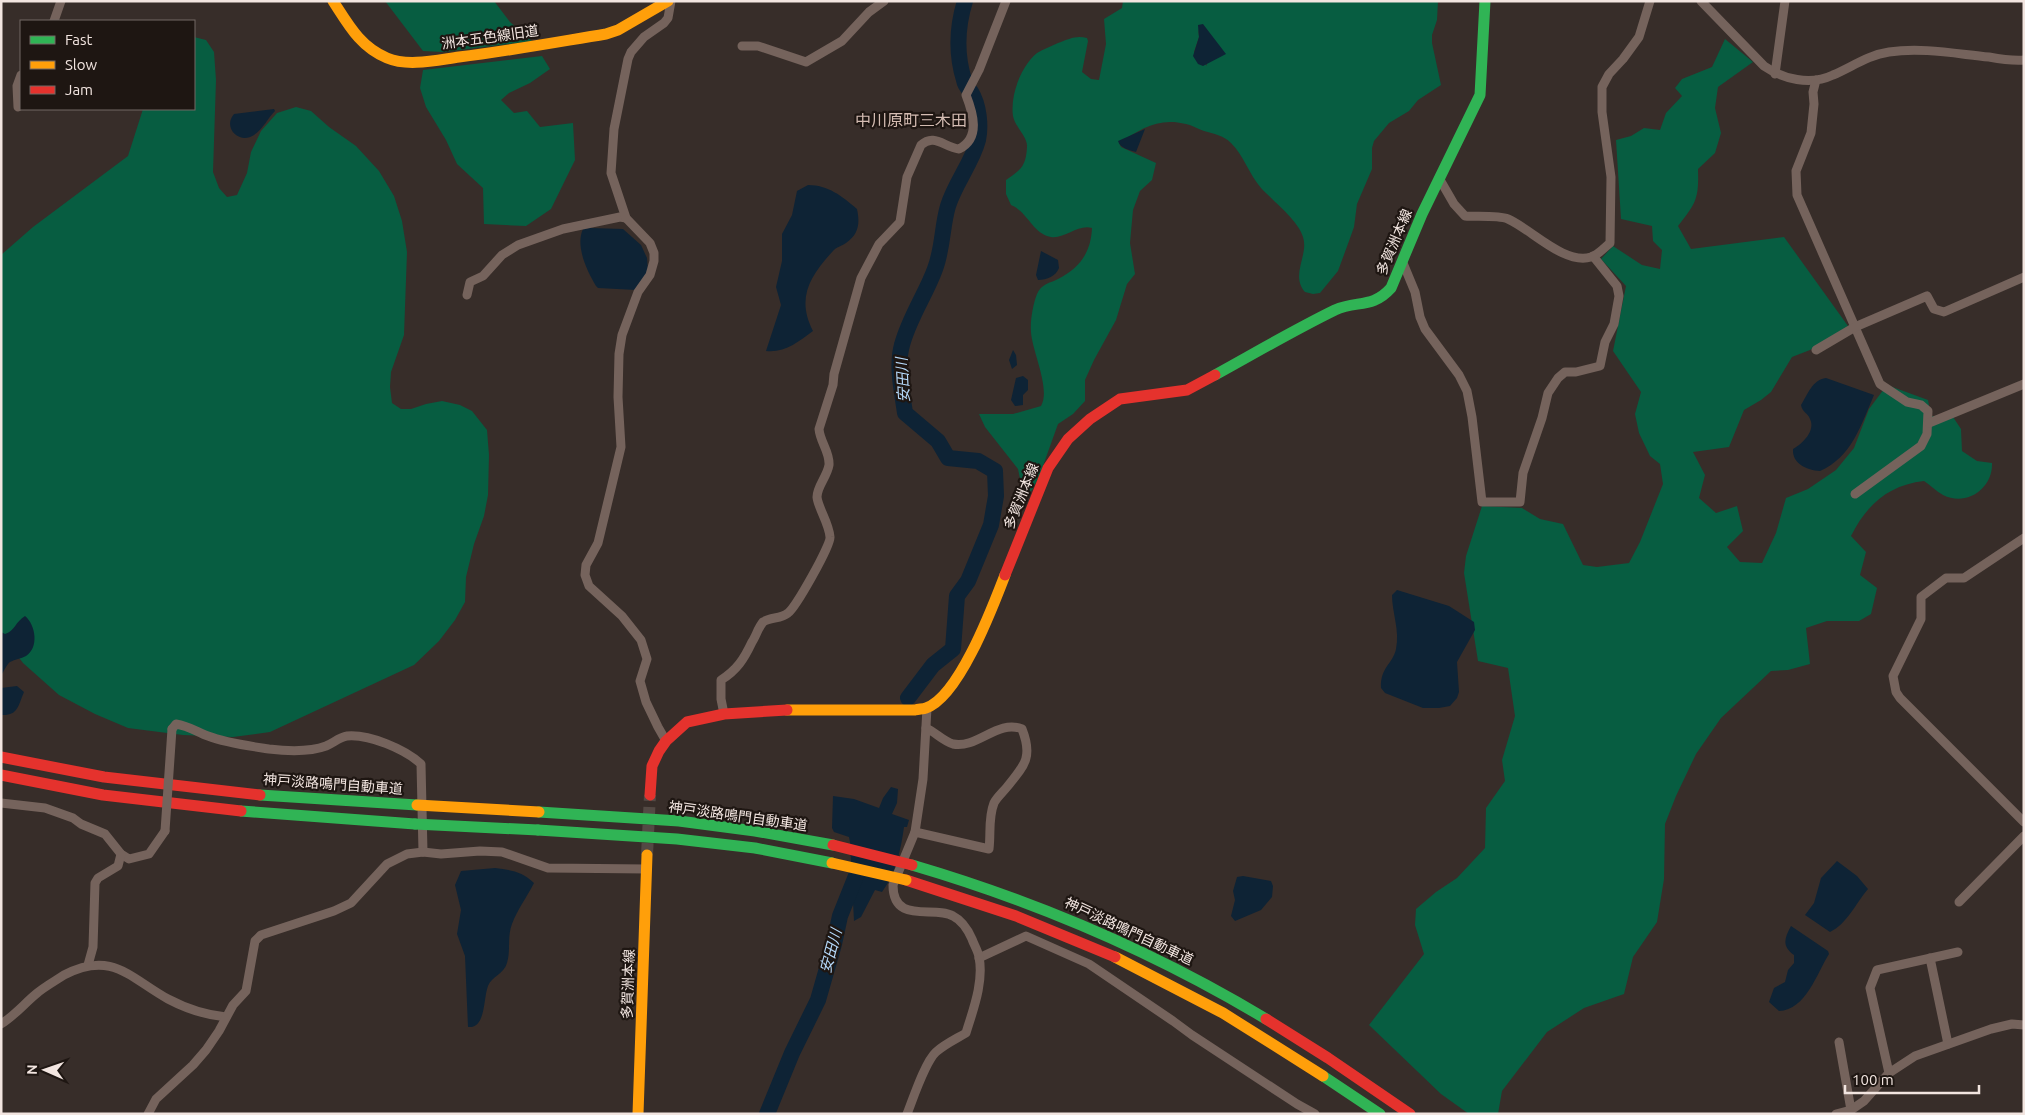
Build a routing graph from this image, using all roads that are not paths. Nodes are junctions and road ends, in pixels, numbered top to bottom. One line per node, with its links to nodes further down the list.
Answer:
1 (61, 1): 10 (street)
2 (333, 1): 3 (main road, 洲本五色線旧道)
3 (669, 1): 18 (street)
4 (884, 1): 11 (street)
5 (1006, 1): 30 (street)
6 (1485, 1): 17 (main road, 多賀洲本線)
7 (1650, 1): 19 (street)
8 (1701, 1): 13 (street)
9 (1785, 1): 13 (street)
10 (54, 20)
11 (742, 46)
12 (2024, 60): 15 (street)
13 (1775, 74): 15 (street)
14 (20, 78): 16 (street)
15 (1816, 80): 23 (street)
16 (18, 106)
17 (1439, 178): 19 (street); 20 (main road, 多賀洲本線)
18 (626, 218): 22 (street); 32 (street)
19 (1593, 256): 20 (street)
20 (1404, 263): 29 (main road, 多賀洲本線)
21 (2024, 277): 23 (street)
22 (467, 295)
23 (1855, 327): 24 (street); 26 (street)
24 (1816, 350)
25 (2024, 384): 26 (street)
26 (1929, 424): 27 (street)
27 (1855, 494)
28 (2024, 538): 37 (street)
29 (927, 708): 30 (main road); 31 (street)
30 (724, 714): 32 (main road)
31 (926, 728): 38 (street); 38 (street)
32 (666, 741): 35 (main road)
33 (1, 757): 61 (main road, 神戸淡路鳴門自動車道, bridge)
34 (1, 774): 60 (main road, 神戸淡路鳴門自動車道, bridge)
35 (650, 795)
36 (1, 803): 41 (street)
37 (2024, 822)
38 (915, 832): 46 (street)
39 (2024, 836): 44 (street)
40 (423, 852): 41 (street, bridge); 43 (street); 49 (street)
41 (121, 854): 48 (street)
42 (647, 855): 43 (main road, 多賀洲本線)
43 (647, 869): 57 (main road, 多賀洲本線)
44 (1959, 902)
45 (1958, 952): 47 (street)
46 (979, 958): 58 (street); 59 (street)
47 (1930, 958): 53 (street); 54 (street)
48 (88, 965): 49 (street); 50 (street)
49 (226, 1017): 56 (street)
50 (1, 1024)
51 (2024, 1025): 53 (street)
52 (1839, 1042): 55 (street)
53 (1948, 1044): 54 (street)
54 (1889, 1074): 55 (street)
55 (1852, 1110): 62 (street)
56 (148, 1114)
57 (638, 1114)
58 (907, 1114)
59 (1315, 1114)
60 (1380, 1114)
61 (1410, 1114)
62 (1836, 1114)

